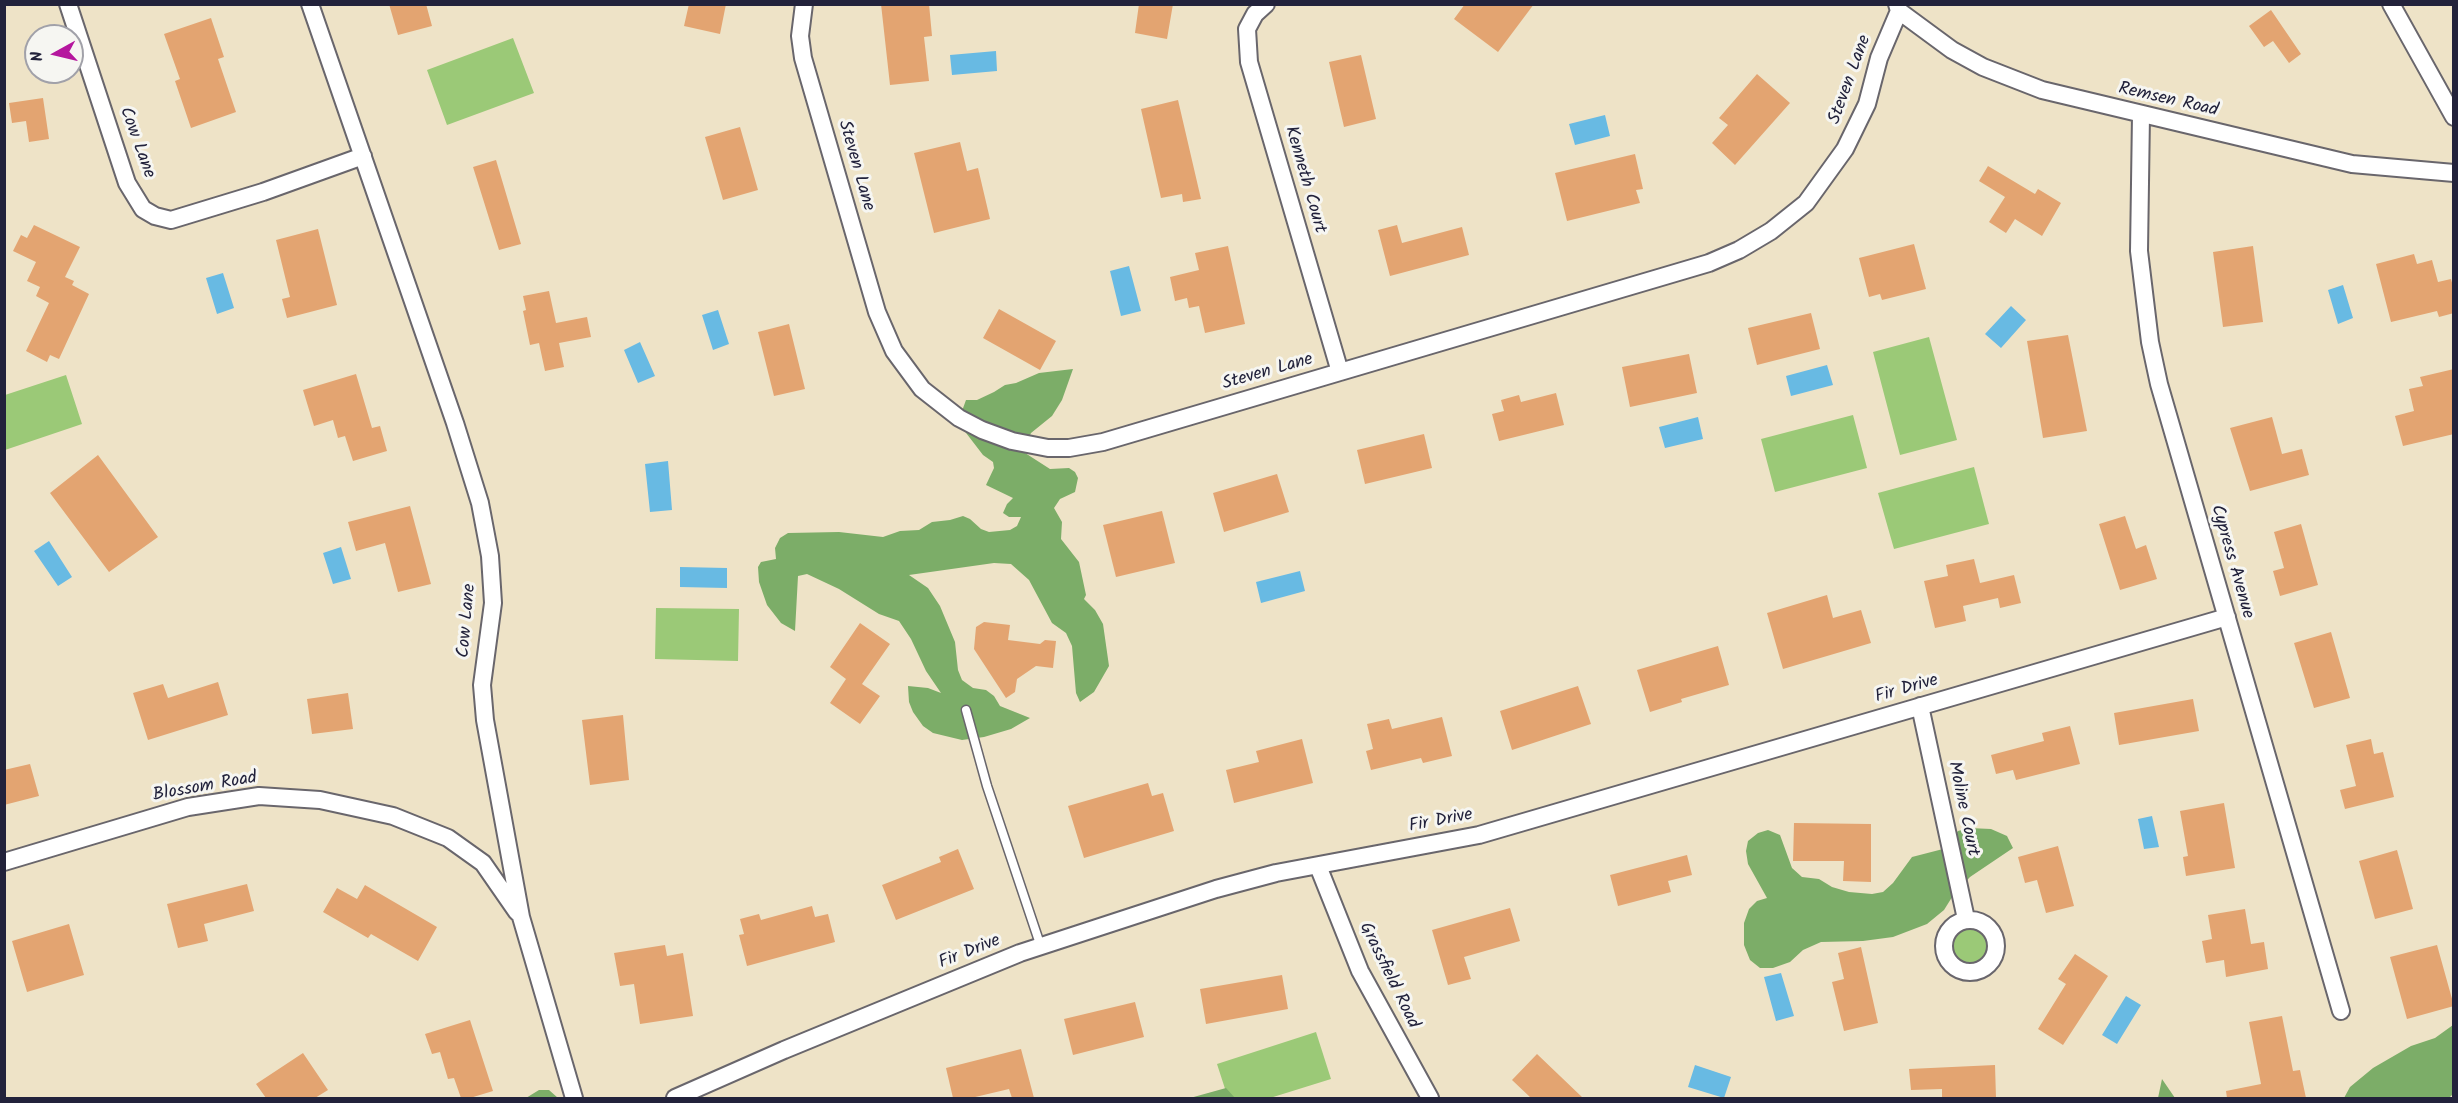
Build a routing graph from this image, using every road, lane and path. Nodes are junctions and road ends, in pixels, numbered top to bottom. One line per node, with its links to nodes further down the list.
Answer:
1 (68, 4): 9 (street, Cow Lane)
2 (310, 4): 9 (street, Cow Lane)
3 (804, 4): 11 (street, Steven Lane)
4 (1266, 4): 11 (street, Kenneth Court)
5 (1898, 8): 7 (street, Remsen Road); 11 (street, Steven Lane)
6 (2395, 8): 8 (street)
7 (2141, 115): 10 (street, Remsen Road); 12 (street, Cypress Avenue)
8 (2454, 117)
9 (363, 156): 17 (street, Cow Lane)
10 (2454, 174)
11 (1340, 372)
12 (2227, 617): 13 (street, Fir Drive); 20 (street, Cypress Avenue)
13 (1920, 706): 16 (street, Fir Drive); 18 (street, Moline Court)
14 (966, 710): 19 (lane)
15 (4, 862): 17 (street, Blossom Road)
16 (1318, 867): 19 (street, Fir Drive); 23 (street, Grassfield Road)
17 (521, 917): 21 (street, Cow Lane)
18 (1966, 919)
19 (1041, 946): 22 (street, Fir Drive)
20 (2341, 1011)
21 (574, 1098)
22 (675, 1098)
23 (1430, 1098)

